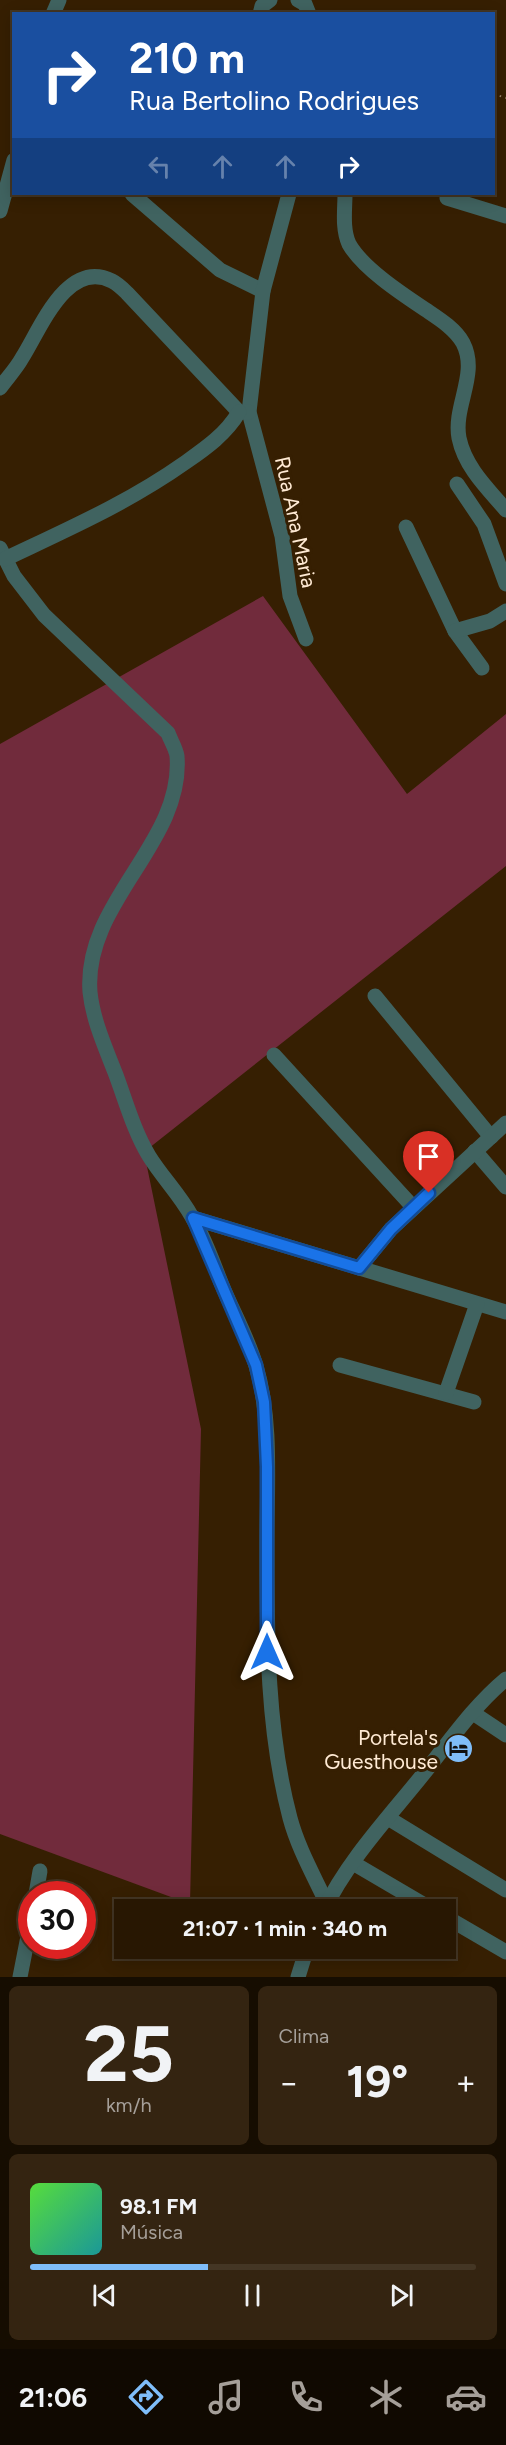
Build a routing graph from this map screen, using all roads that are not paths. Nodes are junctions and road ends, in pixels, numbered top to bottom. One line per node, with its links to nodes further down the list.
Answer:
1 (270, 0): 3 (street)
2 (298, 0): 4 (street)
3 (260, 12)
4 (308, 12)
5 (12, 167): 10 (street)
6 (133, 195): 12 (street)
7 (289, 195): 12 (street)
8 (345, 195): 16 (street)
9 (447, 198): 11 (street)
10 (0, 211)
11 (506, 216)
12 (263, 291): 14 (street)
13 (0, 388): 14 (street)
14 (244, 412): 18 (street); 22 (street, Rua Ana Maria)
15 (457, 483): 19 (street)
16 (506, 510)
17 (406, 527): 21 (street)
18 (2, 554): 31 (street)
19 (506, 584)
20 (506, 611): 21 (street)
21 (455, 631): 23 (street)
22 (306, 639)
23 (482, 668)
24 (375, 996): 27 (street)
25 (274, 1055): 30 (street)
26 (506, 1123): 27 (street)
27 (491, 1137): 28 (street)
28 (475, 1151): 29 (street); 30 (street)
29 (506, 1187)
30 (413, 1207): 32 (street)
31 (193, 1218): 32 (street); 46 (street)
32 (359, 1268): 33 (street)
33 (477, 1304): 34 (street); 36 (street)
34 (506, 1312)
35 (340, 1365): 36 (street)
36 (446, 1393): 37 (street)
37 (474, 1402)
38 (506, 1679): 39 (street)
39 (473, 1713): 40 (street); 41 (street)
40 (506, 1735)
41 (388, 1818): 42 (street); 45 (street)
42 (354, 1863): 47 (street); 48 (street)
43 (40, 1871): 44 (street)
44 (38, 1881)
45 (506, 1890)
46 (323, 1899)
47 (331, 1899)
48 (415, 1899)
49 (456, 1923): 50 (street)
50 (506, 1952)
51 (24, 1959): 53 (street)
52 (304, 1959): 54 (street)
53 (20, 1977)
54 (298, 1977)

